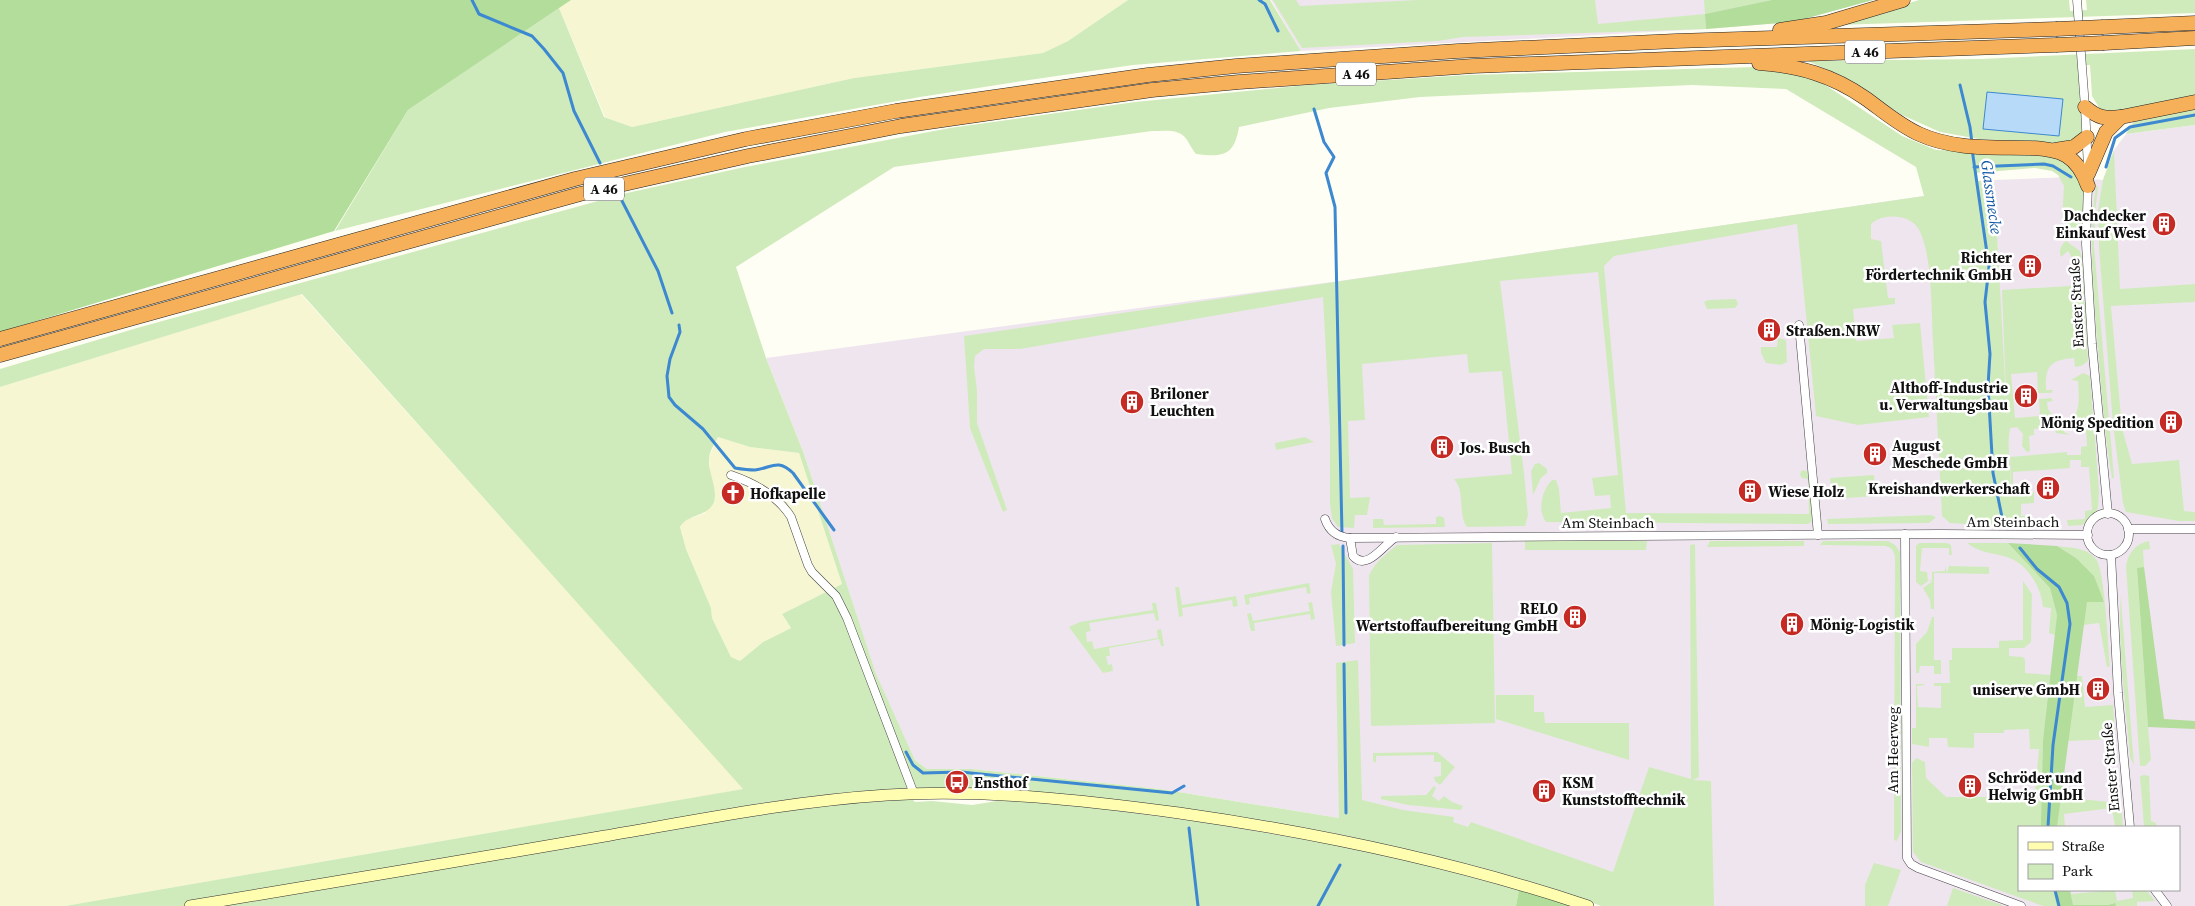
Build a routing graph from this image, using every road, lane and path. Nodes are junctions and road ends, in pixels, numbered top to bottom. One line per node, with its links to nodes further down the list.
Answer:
1 (1903, 0): 5 (highway)
2 (2077, 0): 8 (street, Enster Straße)
3 (2195, 22): 5 (highway, A 46, bridge)
4 (2195, 38): 6 (highway, A 46, bridge)
5 (1676, 42): 14 (highway, A 46)
6 (1674, 58): 11 (highway); 15 (highway, A 46)
7 (2195, 102): 9 (highway)
8 (2086, 107): 9 (highway); 10 (street, Enster Straße)
9 (2122, 117): 12 (highway)
10 (2087, 137): 11 (highway); 12 (street, Enster Straße)
11 (2054, 150): 12 (highway)
12 (2088, 180): 17 (street, Enster Straße)
13 (1799, 325): 22 (street)
14 (0, 339)
15 (0, 355)
16 (731, 475): 27 (street)
17 (2108, 514): 19 (street); 23 (street)
18 (1325, 519): 25 (street)
19 (2128, 529): 20 (street); 26 (street)
20 (2195, 529)
21 (1905, 534): 22 (street, Am Steinbach); 23 (street, Am Steinbach); 30 (street, Am Heerweg)
22 (1818, 535): 24 (street, Am Steinbach)
23 (2088, 535): 26 (street)
24 (1398, 536): 25 (street, Am Steinbach); 25 (street)
25 (1350, 538)
26 (2112, 555): 28 (street, Enster Straße)
27 (914, 794): 31 (main road); 32 (main road)
28 (2130, 826)
29 (2156, 891): 34 (street)
30 (2006, 903): 33 (street, Am Heerweg)
31 (190, 906)
32 (1588, 906)
33 (2021, 906)
34 (2167, 906)

